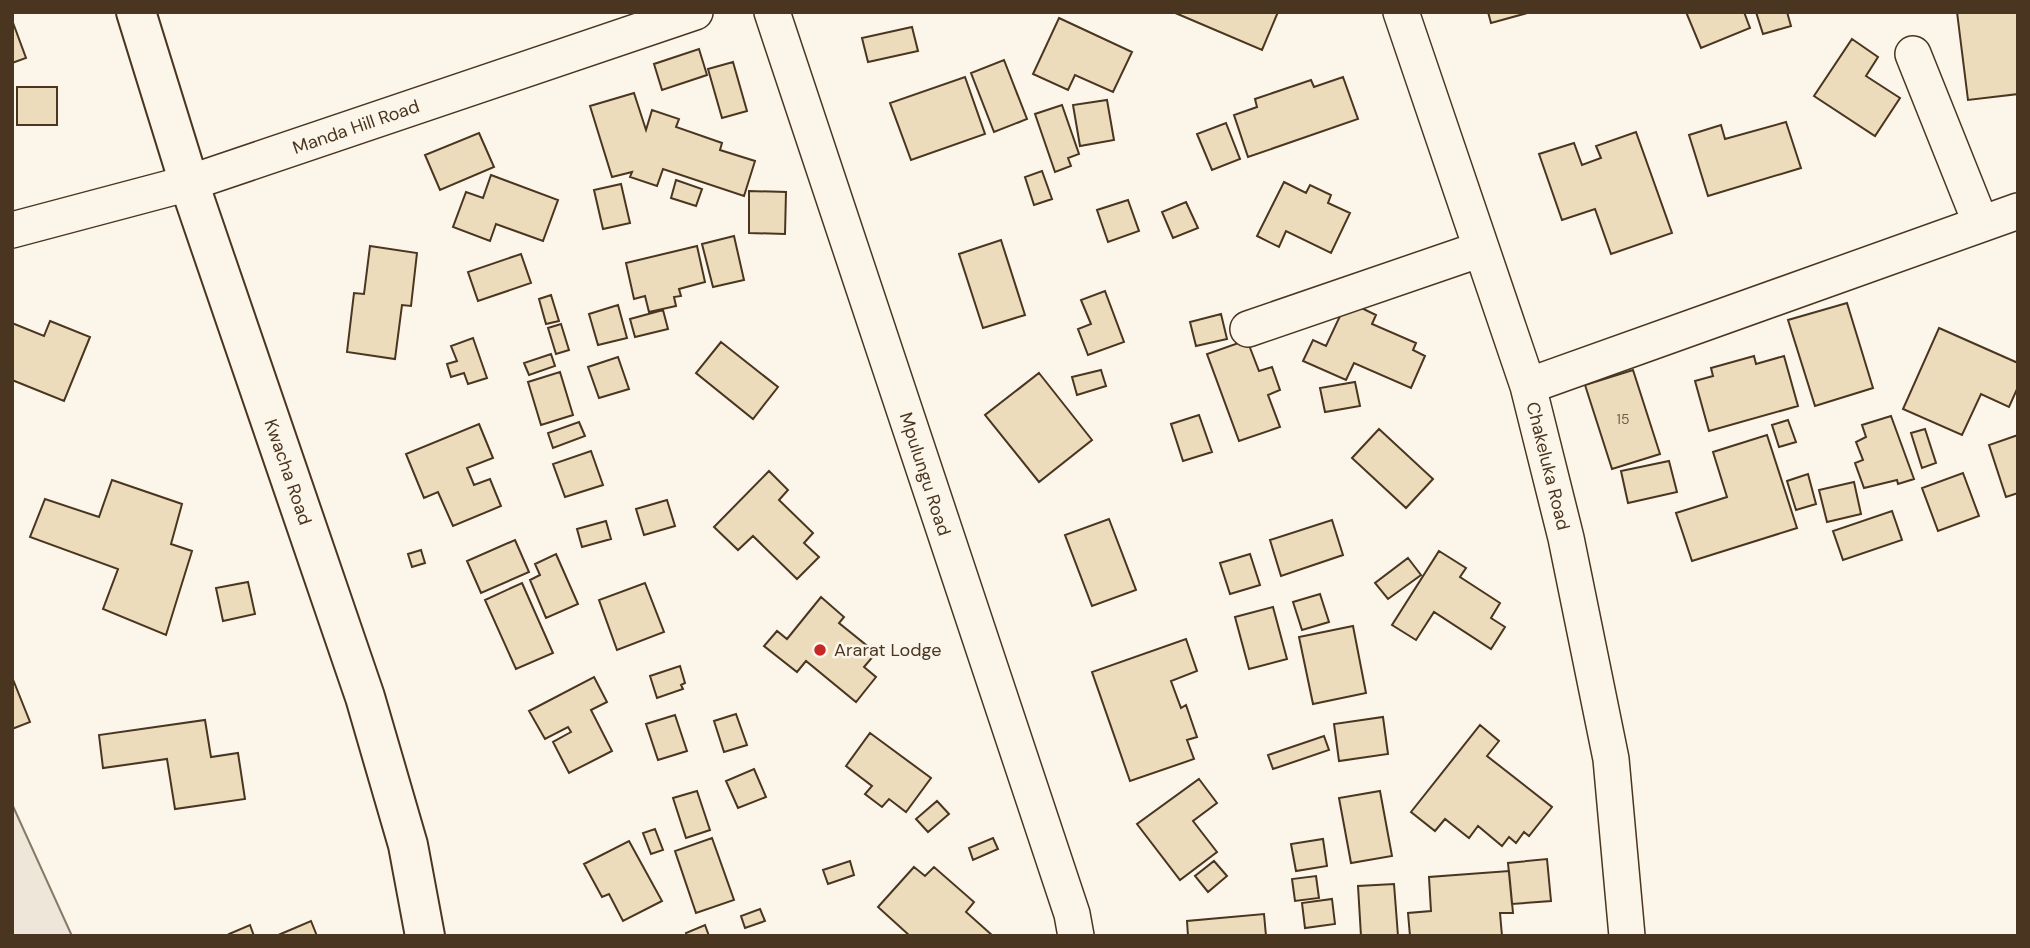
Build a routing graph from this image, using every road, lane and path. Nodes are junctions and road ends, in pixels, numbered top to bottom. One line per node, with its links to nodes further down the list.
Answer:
1 (136, 12): 6 (main road, Kwacha Road)
2 (695, 12): 6 (street, Manda Hill Road)
3 (772, 12): 14 (street, Mpulungu Road)
4 (1401, 12): 10 (street, Chakeluka Road)
5 (1913, 54): 8 (street)
6 (189, 183): 9 (street, Manda Hill Road); 13 (main road, Kwacha Road)
7 (2018, 211): 8 (street)
8 (1981, 224): 12 (street)
9 (12, 230)
10 (1481, 248): 11 (street); 12 (street, Chakeluka Road)
11 (1248, 329)
12 (1528, 386): 15 (street, Chakeluka Road)
13 (425, 936)
14 (1076, 936)
15 (1627, 936)

